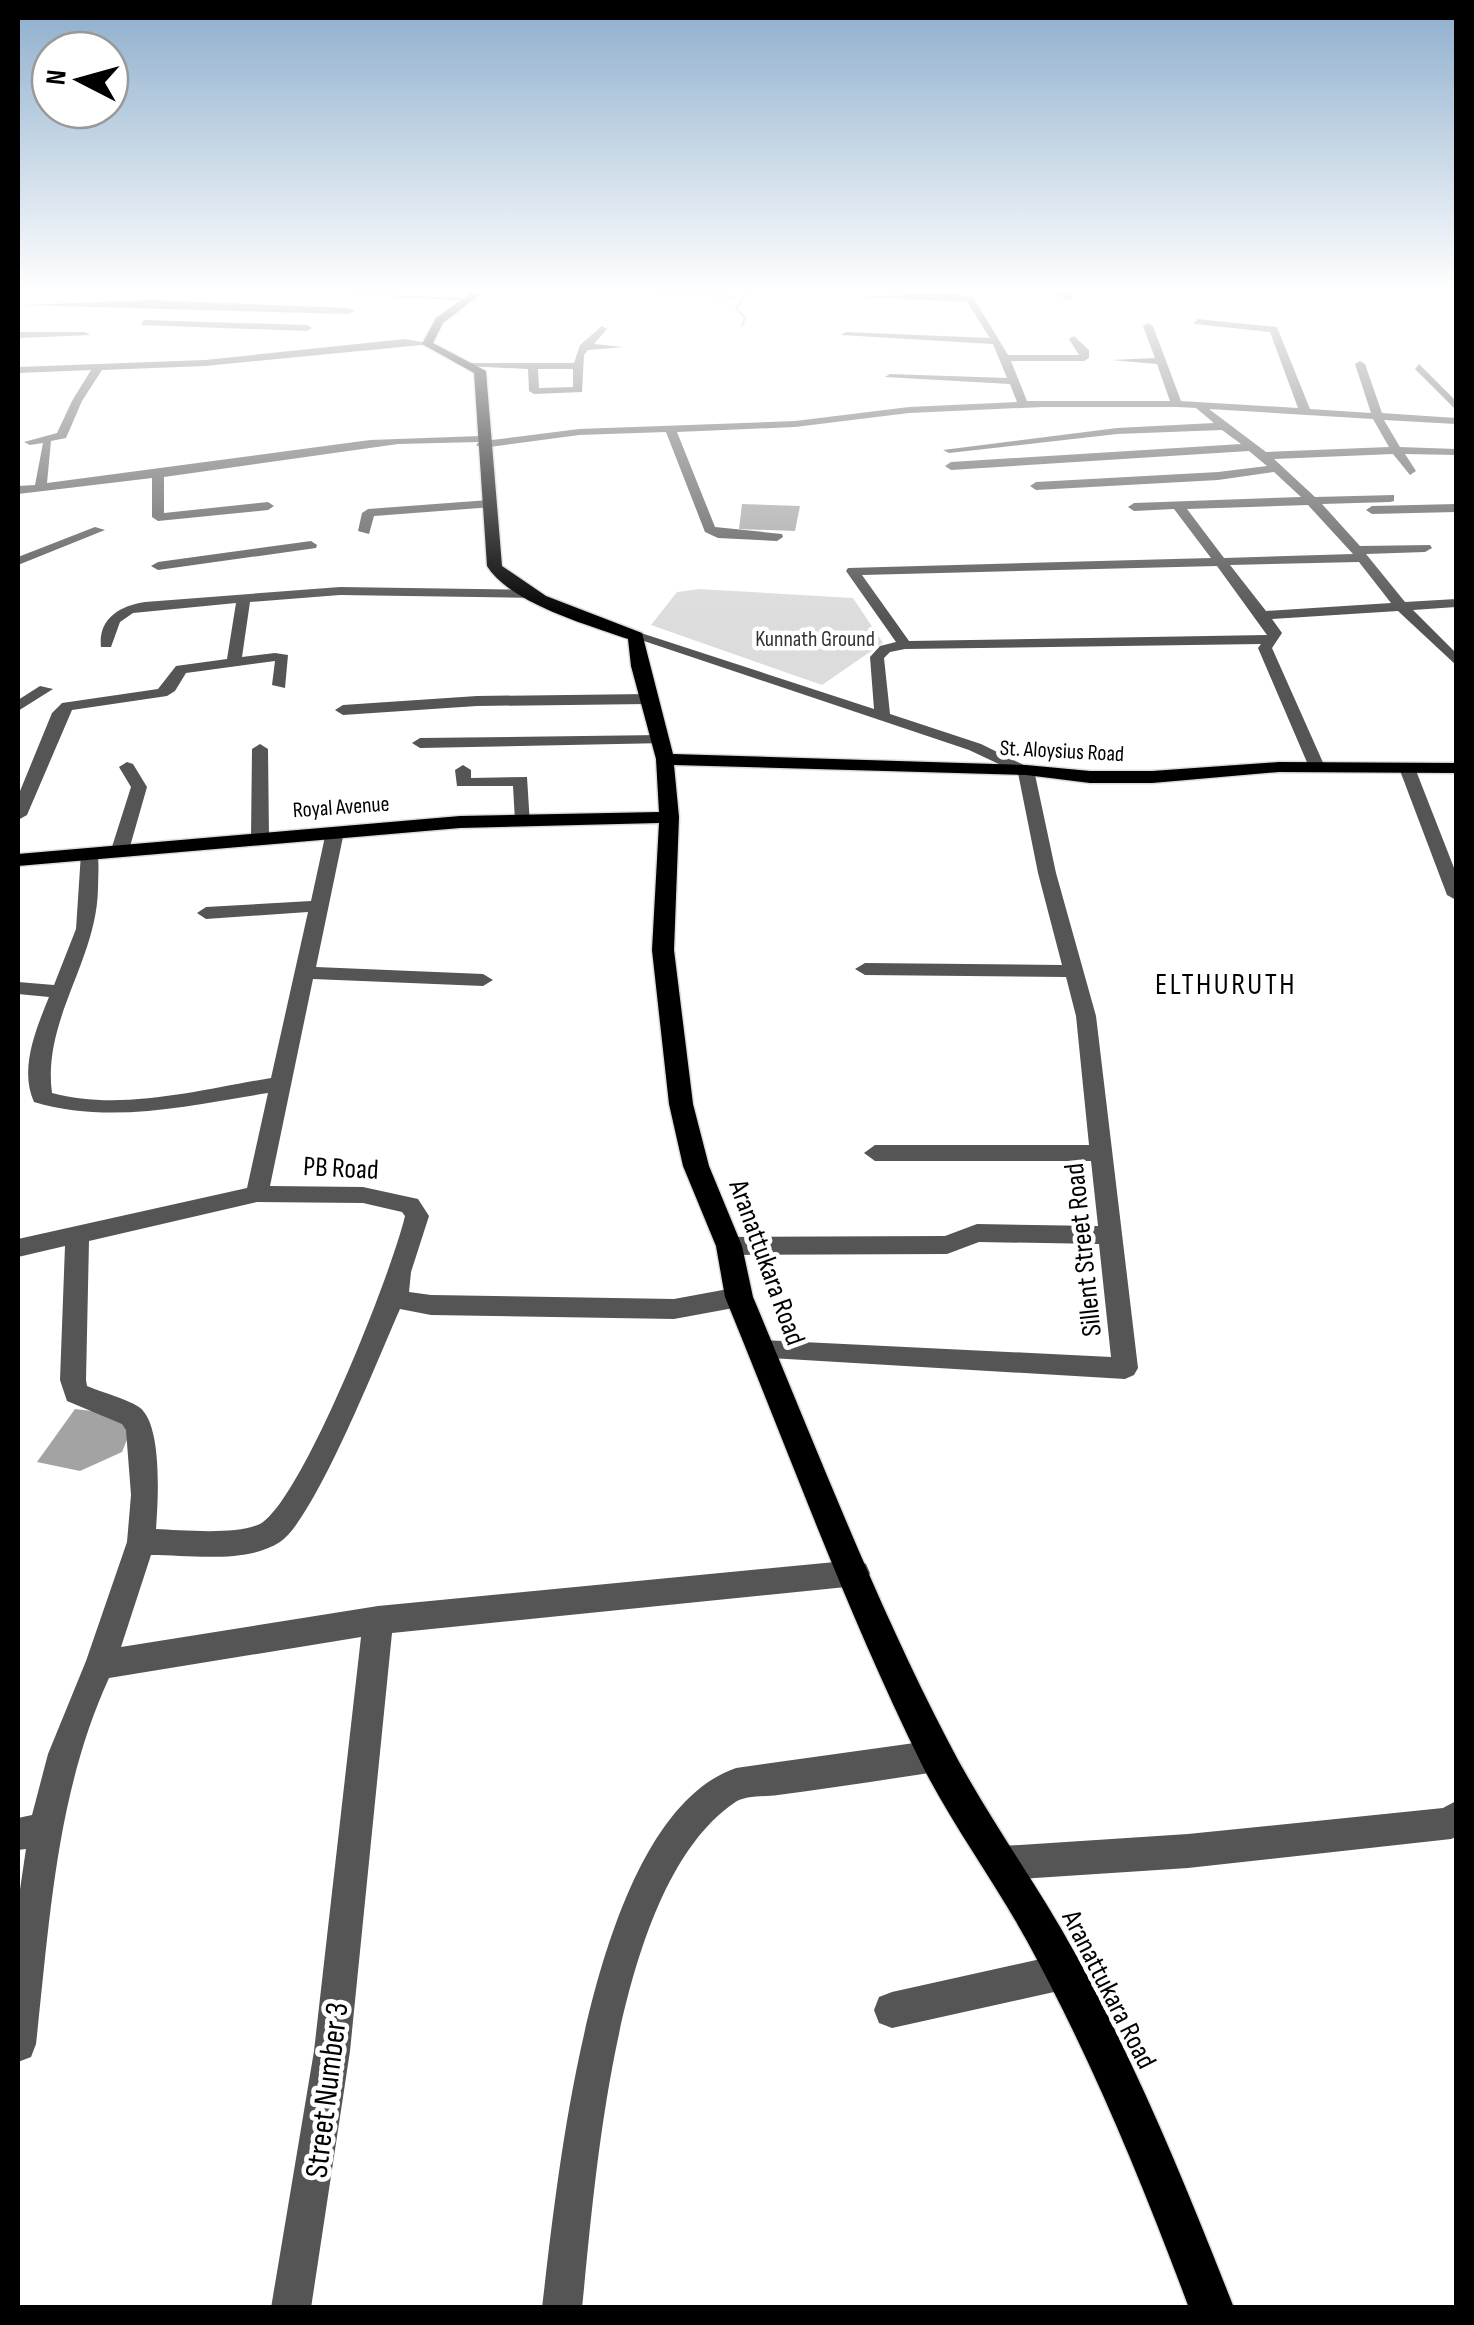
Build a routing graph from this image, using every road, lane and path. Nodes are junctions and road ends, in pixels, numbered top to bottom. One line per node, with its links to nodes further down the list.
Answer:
1 (77, 402): 16 (street)
2 (480, 402): 17 (main road)
3 (1301, 402): 8 (street)
4 (1372, 402): 10 (street)
5 (1023, 404): 6 (street); 14 (street)
6 (1177, 404): 7 (street)
7 (1200, 407): 8 (street); 13 (street)
8 (1305, 411): 9 (street)
9 (1339, 413): 10 (street); 12 (street)
10 (1377, 415): 11 (street); 21 (street)
11 (1456, 421)
12 (1347, 425)
13 (1227, 426): 19 (street); 22 (street)
14 (671, 430): 17 (street); 43 (street)
15 (1355, 438): 20 (street)
16 (30, 442)
17 (481, 442): 27 (street); 33 (main road)
18 (48, 444): 29 (street)
19 (949, 450)
20 (1362, 450): 21 (street); 22 (street)
21 (1396, 451): 23 (street); 26 (street)
22 (1258, 452): 24 (street); 25 (street)
23 (1456, 452)
24 (951, 466)
25 (1276, 468): 28 (street); 32 (street)
26 (1410, 471)
27 (158, 476): 29 (street); 34 (street)
28 (1036, 486)
29 (40, 488): 30 (street)
30 (18, 490)
31 (1390, 498): 32 (street)
32 (1309, 501): 35 (street); 38 (street)
33 (489, 504): 42 (street); 51 (main road)
34 (268, 506)
35 (1179, 506): 36 (street); 48 (street)
36 (1134, 507)
37 (1456, 508): 38 (street)
38 (1324, 512): 46 (street)
39 (1456, 522): 40 (street)
40 (1367, 524)
41 (100, 530): 47 (street)
42 (364, 531)
43 (778, 537)
44 (312, 545): 50 (street)
45 (1425, 548): 46 (street)
46 (1358, 554): 48 (street); 54 (street)
47 (18, 560)
48 (1219, 560): 55 (street); 59 (street)
49 (158, 566): 50 (street)
50 (200, 581): 52 (street); 58 (street)
51 (535, 594): 52 (street); 56 (main road)
52 (244, 598): 60 (street)
53 (1456, 603): 54 (street)
54 (1401, 606): 55 (street); 61 (street)
55 (1260, 616): 57 (street)
56 (636, 636): 64 (main road, Aranattukara Road); 67 (street)
57 (1272, 639): 59 (street); 72 (street)
58 (106, 644)
59 (905, 646): 67 (street)
60 (234, 662): 62 (street); 77 (street)
61 (1456, 662)
62 (280, 686)
63 (45, 689): 65 (street)
64 (648, 699): 66 (street); 70 (main road, Aranattukara Road)
65 (18, 706)
66 (343, 710)
67 (883, 719): 76 (street)
68 (420, 744): 70 (street)
69 (260, 749): 81 (street)
70 (662, 750): 76 (main road, St. Aloysius Road); 78 (main road, Aranattukara Road)
71 (128, 767): 82 (street)
72 (1317, 767): 73 (main road, St. Aloysius Road); 76 (main road, St. Aloysius Road)
73 (1407, 768): 74 (main road, St. Aloysius Road); 85 (street)
74 (1456, 768)
75 (462, 770): 79 (street)
76 (1026, 770): 89 (street, Sillent Street Road)
77 (18, 815)
78 (669, 817): 79 (main road, Royal Avenue); 100 (main road, Aranattukara Road)
79 (524, 820): 80 (main road, Royal Avenue)
80 (335, 832): 81 (main road, Royal Avenue); 86 (street, PB Road)
81 (260, 837): 82 (main road, Royal Avenue)
82 (120, 850): 83 (main road, Royal Avenue)
83 (90, 853): 84 (main road, Royal Avenue); 93 (street)
84 (18, 860)
85 (1456, 896)
86 (320, 906): 87 (street); 90 (street, PB Road)
87 (206, 913)
88 (866, 969): 89 (street)
89 (1074, 971): 96 (street, Sillent Street Road)
90 (305, 973): 91 (street); 94 (street, PB Road)
91 (483, 980)
92 (18, 988): 93 (street)
93 (59, 992): 94 (street)
94 (281, 1084): 97 (street, PB Road)
95 (875, 1153): 96 (street)
96 (1101, 1153): 99 (street, Sillent Street Road)
97 (257, 1194): 98 (street); 102 (street, PB Road)
98 (77, 1232): 101 (street); 105 (street)
99 (1111, 1235): 100 (street); 104 (street, Sillent Street Road)
100 (729, 1246): 103 (main road, Aranattukara Road)
101 (18, 1248)
102 (395, 1292): 103 (street); 105 (street)
103 (739, 1297): 104 (main road, Aranattukara Road)
104 (762, 1350): 106 (main road, Aranattukara Road)
105 (142, 1542): 108 (street)
106 (856, 1574): 107 (street); 109 (main road, Aranattukara Road)
107 (378, 1620): 108 (street); 116 (street, Street Number 3)
108 (100, 1665): 111 (street)
109 (936, 1756): 112 (main road, Aranattukara Road); 117 (street)
110 (1456, 1817): 112 (street)
111 (33, 1831): 115 (street)
112 (1004, 1863): 113 (main road, Aranattukara Road)
113 (1063, 1972): 114 (street); 118 (main road, Aranattukara Road)
114 (892, 2010)
115 (18, 2044)
116 (291, 2308)
117 (562, 2308)
118 (1212, 2308)

